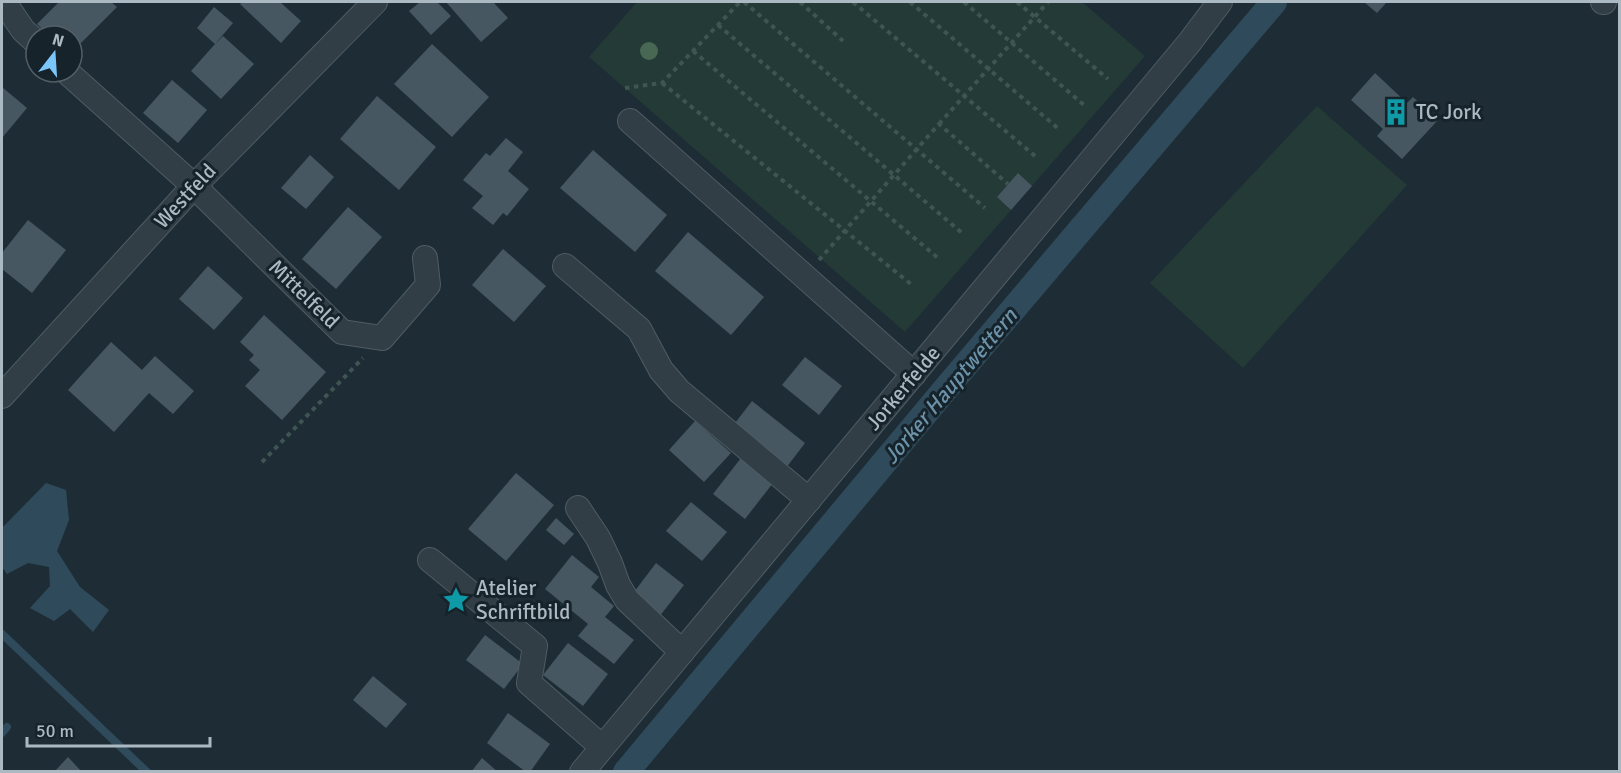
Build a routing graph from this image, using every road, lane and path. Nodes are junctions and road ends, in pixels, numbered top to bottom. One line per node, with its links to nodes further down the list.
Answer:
1 (4, 2): 13 (street)
2 (375, 2): 31 (street, Westfeld)
3 (742, 2): 12 (path); 27 (path)
4 (800, 2): 14 (path)
5 (853, 2): 22 (path)
6 (910, 2): 17 (path)
7 (964, 2): 15 (path)
8 (1017, 2): 11 (path)
9 (1048, 2): 11 (path)
10 (1220, 2): 42 (street, Jorkerfelde)
11 (1035, 17): 15 (path); 18 (path)
12 (718, 25): 16 (path); 29 (path)
13 (24, 31)
14 (843, 41)
15 (1012, 42): 17 (path); 23 (path)
16 (693, 51): 19 (path); 32 (path)
17 (988, 69): 22 (path); 26 (path)
18 (1108, 79)
19 (662, 83): 21 (path); 34 (path)
20 (80, 84): 31 (street, Mittelfeld)
21 (625, 88)
22 (964, 96): 25 (path); 28 (path)
23 (1084, 105)
24 (630, 121): 39 (street)
25 (939, 124): 27 (path); 30 (path)
26 (1059, 130)
27 (917, 150): 29 (path); 33 (path)
28 (1035, 156)
29 (894, 175): 32 (path); 35 (path)
30 (1008, 184)
31 (194, 186): 41 (street, Mittelfeld); 43 (street, Westfeld)
32 (871, 202): 34 (path); 37 (path)
33 (985, 208)
34 (845, 231): 39 (path); 40 (path)
35 (962, 233)
36 (425, 258): 41 (street)
37 (938, 258)
38 (565, 266): 45 (street)
39 (805, 276): 42 (street)
40 (912, 285)
41 (382, 338): 44 (path)
42 (914, 374): 45 (street, Jorkerfelde)
43 (2, 396)
44 (262, 462)
45 (809, 500): 48 (street, Jorkerfelde)
46 (578, 508): 48 (street)
47 (430, 560): 49 (street)
48 (682, 651): 49 (street, Jorkerfelde)
49 (602, 747): 50 (street, Jorkerfelde)
50 (582, 771)

